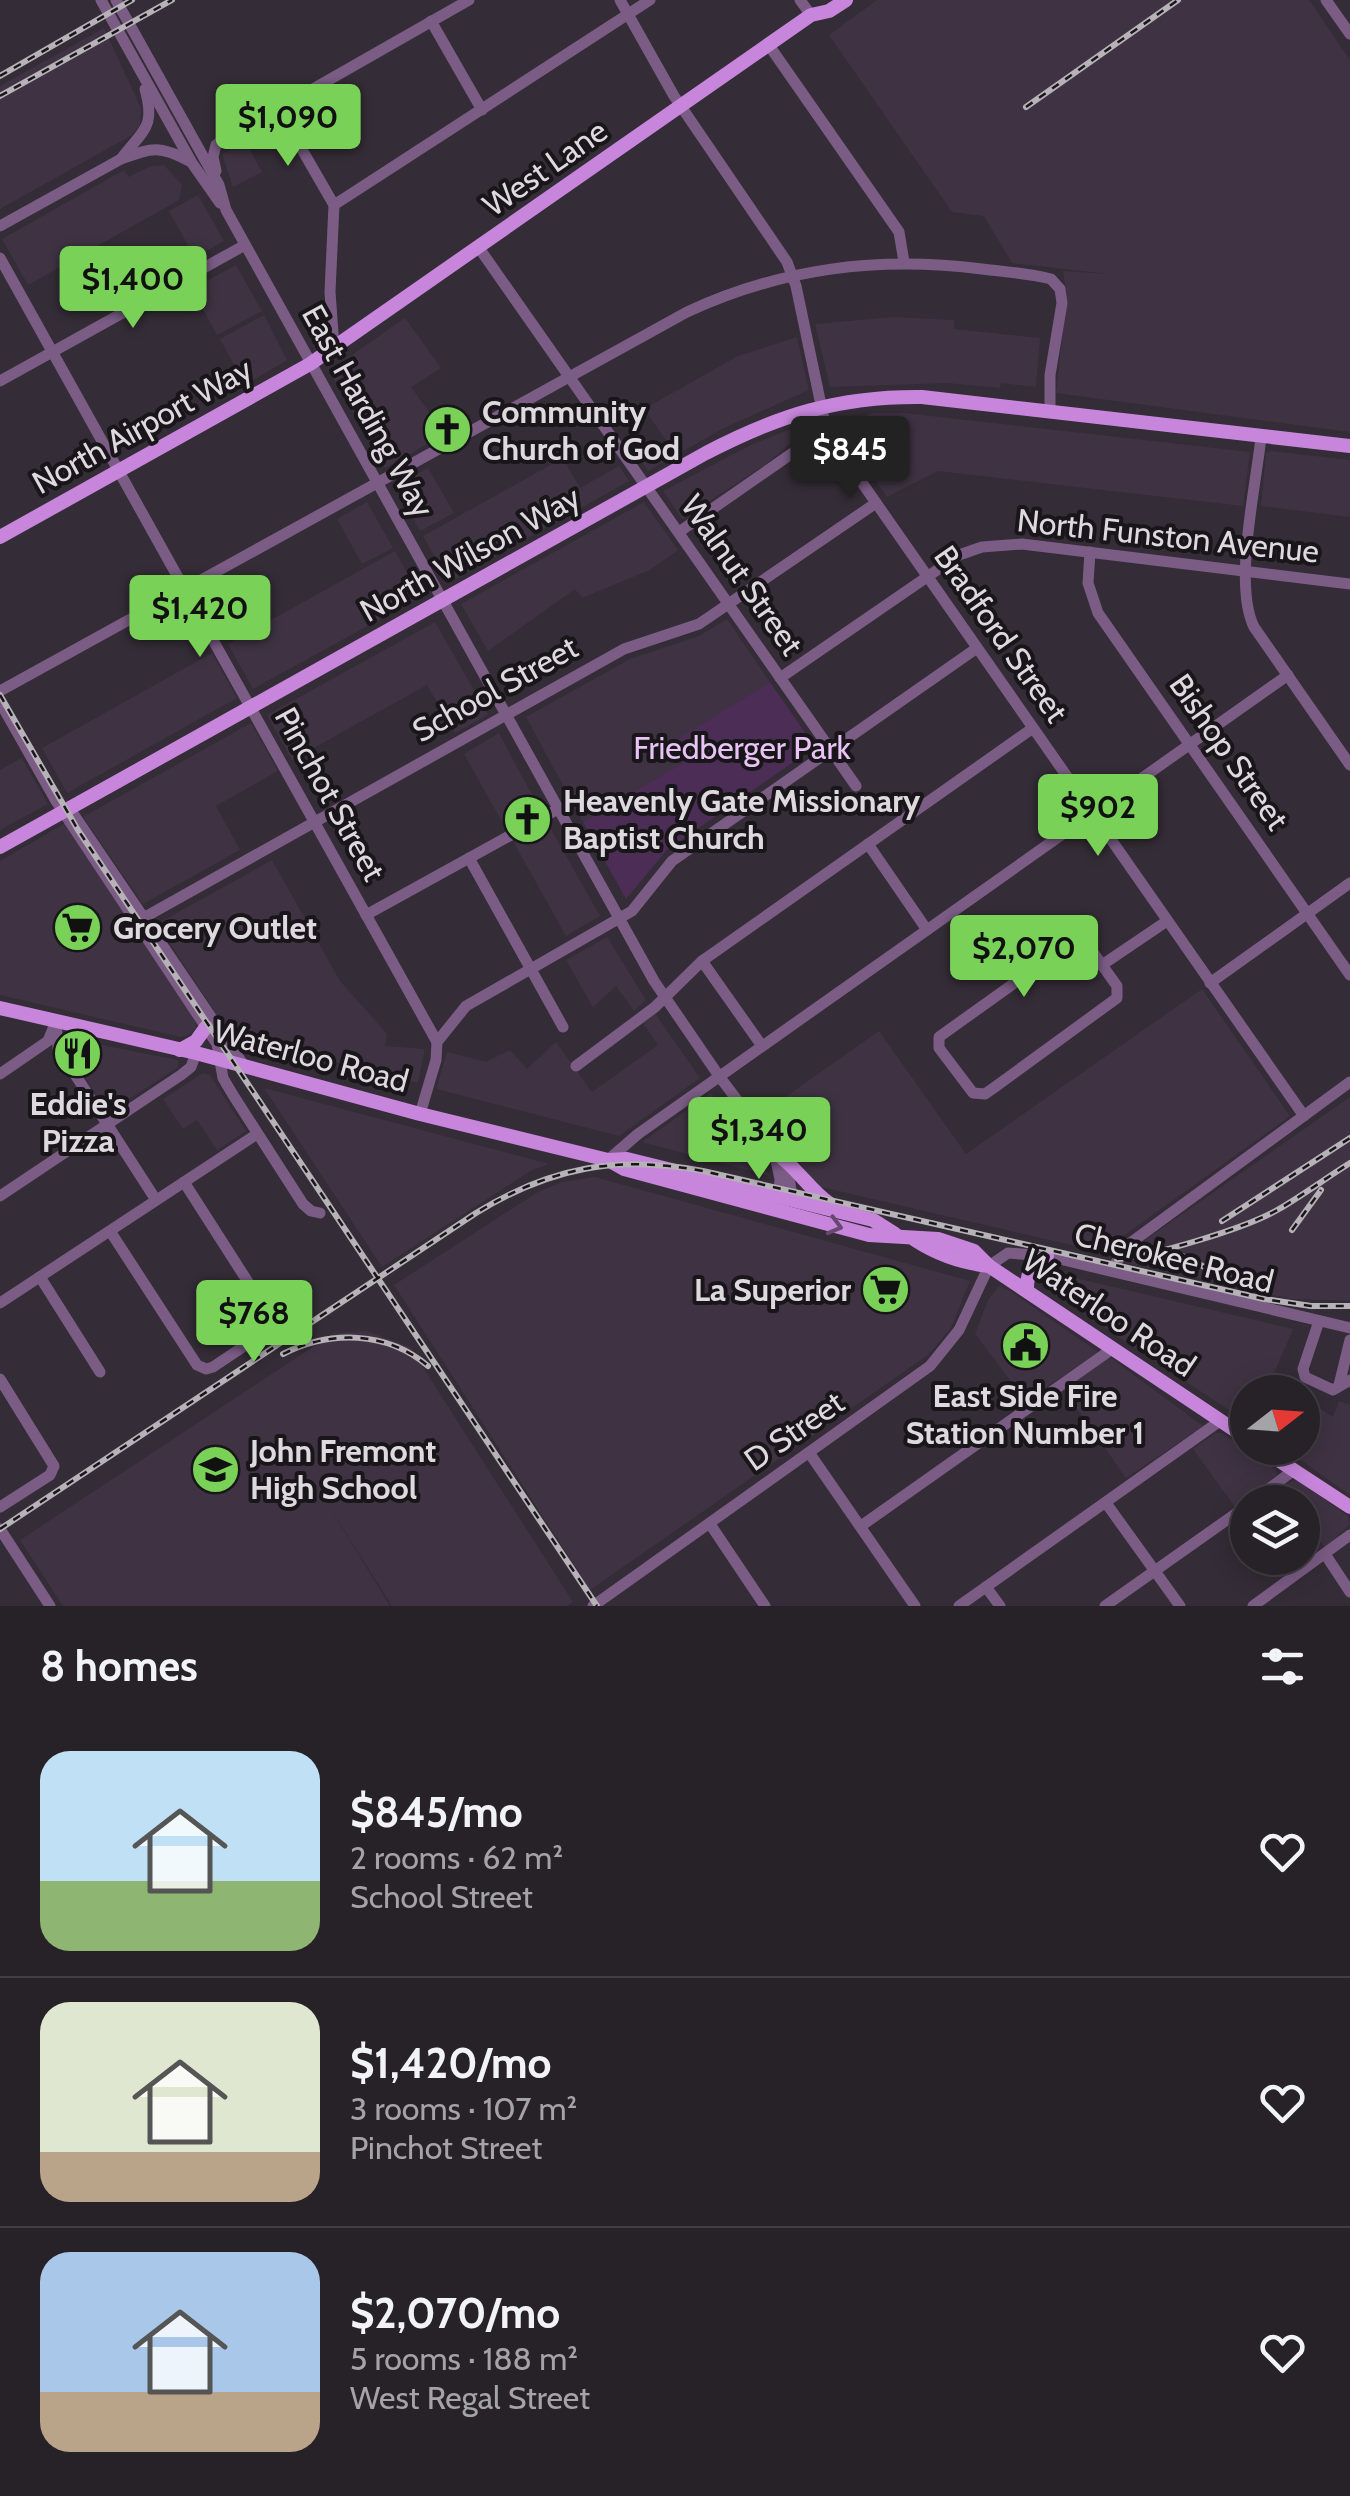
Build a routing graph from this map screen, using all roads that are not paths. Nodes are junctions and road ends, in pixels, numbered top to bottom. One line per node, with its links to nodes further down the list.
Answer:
1 (101, 0): 15 (street, East Harding Way)
2 (116, 0): 21 (street, East Harding Way)
3 (469, 0): 12 (street)
4 (620, 0): 10 (street, Bradford Street)
5 (650, 0): 10 (street)
6 (800, 0): 11 (street)
7 (820, 0): 11 (main road, West Lane)
8 (846, 0): 11 (main road, West Lane)
9 (1326, 0): 13 (street)
10 (628, 14): 16 (street, Bradford Street); 18 (street)
11 (811, 15): 14 (main road, West Lane)
12 (431, 21): 17 (street); 18 (street)
13 (1350, 34)
14 (768, 44): 16 (main road, West Lane); 28 (street)
15 (140, 68): 19 (street); 20 (street, East Harding Way)
16 (681, 106): 26 (main road, West Lane); 29 (street, Bradford Street)
17 (278, 108): 21 (street); 22 (street)
18 (482, 110): 22 (street)
19 (121, 158): 20 (street); 24 (street)
20 (192, 163): 23 (street, East Harding Way)
21 (219, 184): 23 (street, East Harding Way)
22 (334, 205): 30 (street)
23 (225, 210): 25 (street, East Harding Way)
24 (0, 226)
25 (245, 245): 31 (street); 32 (street, East Harding Way)
26 (478, 248): 30 (main road, West Lane); 33 (street, Walnut Street)
27 (0, 258): 31 (street, Pinchot Street)
28 (904, 262): 29 (street); 36 (street)
29 (792, 275): 33 (street); 35 (street, Bradford Street)
30 (334, 347): 32 (main road, West Lane)
31 (52, 352): 34 (street); 40 (street, Pinchot Street)
32 (310, 364): 40 (main road, North Airport Way); 41 (street, East Harding Way)
33 (570, 376): 41 (street); 42 (street, Walnut Street)
34 (0, 382)
35 (822, 406): 36 (main road, North Wilson Way); 37 (street, Bradford Street); 42 (main road, North Wilson Way)
36 (1050, 412): 38 (main road, North Wilson Way)
37 (827, 429): 43 (street, Bradford Street); 44 (street)
38 (1262, 437): 39 (main road, North Wilson Way); 47 (street)
39 (1350, 446)
40 (118, 471): 45 (main road, North Airport Way); 50 (street, Pinchot Street)
41 (376, 483): 50 (street); 51 (street, East Harding Way)
42 (647, 486): 44 (street, Walnut Street); 51 (main road, North Wilson Way)
43 (876, 503): 48 (street, Bradford Street); 52 (street, School Street)
44 (679, 532): 52 (street, Walnut Street)
45 (0, 537)
46 (1090, 552): 47 (street, North Funston Avenue); 48 (street, North Funston Avenue); 61 (street, Bishop Street)
47 (1246, 571): 49 (street, North Funston Avenue); 54 (street)
48 (927, 574): 53 (street, Bradford Street); 55 (street, North Funston Avenue)
49 (1350, 584)
50 (184, 589): 56 (street); 58 (street, Pinchot Street)
51 (442, 600): 58 (main road, North Wilson Way); 59 (street, East Harding Way)
52 (729, 604): 55 (street, Walnut Street); 59 (street, School Street)
53 (977, 648): 60 (street, Bradford Street); 62 (street)
54 (1288, 675): 61 (street); 63 (street)
55 (780, 678): 62 (street, Walnut Street)
56 (0, 691): 66 (street)
57 (0, 702): 66 (street)
58 (250, 708): 66 (main road, North Wilson Way); 68 (street, Pinchot Street)
59 (506, 714): 65 (street, East Harding Way); 68 (street, School Street)
60 (1033, 728): 67 (street, Bradford Street); 69 (street)
61 (1190, 745): 67 (street); 73 (street, Bishop Street)
62 (830, 750): 64 (street, Walnut Street); 75 (street)
63 (1350, 765)
64 (856, 786)
65 (558, 808): 71 (street); 75 (street, East Harding Way)
66 (66, 810): 70 (main road, North Wilson Way); 76 (street)
67 (1093, 814): 77 (street, Bradford Street); 78 (street)
68 (314, 821): 74 (street, Pinchot Street); 76 (street, School Street)
69 (868, 844): 78 (street); 79 (street)
70 (0, 847)
71 (468, 858): 74 (street); 81 (street)
72 (1350, 883): 73 (street)
73 (1307, 913): 82 (street, Bishop Street); 83 (street)
74 (366, 915): 89 (street, Pinchot Street)
75 (619, 918): 81 (street); 84 (street, East Harding Way)
76 (140, 920): 88 (street); 95 (street)
77 (1166, 921): 80 (street); 83 (street, Bradford Street)
78 (927, 930): 90 (street)
79 (702, 961): 84 (street); 90 (street)
80 (1102, 965): 80 (street)
81 (530, 968): 87 (street); 89 (street)
82 (1350, 975)
83 (1210, 983): 100 (street, Bradford Street)
84 (664, 997): 94 (street); 97 (street, East Harding Way)
85 (0, 1008): 86 (main road, Waterloo Road)
86 (56, 1022): 91 (main road, Waterloo Road); 96 (street); 101 (street)
87 (563, 1026)
88 (206, 1027): 91 (main road); 93 (street)
89 (437, 1042): 99 (street)
90 (762, 1046): 97 (street)
91 (180, 1050): 92 (main road, Waterloo Road)
92 (196, 1053): 93 (main road, Waterloo Road); 101 (street)
93 (220, 1059): 95 (main road, Waterloo Road); 102 (street)
94 (576, 1066)
95 (244, 1067): 99 (main road, Waterloo Road)
96 (0, 1074)
97 (719, 1076): 103 (street, East Harding Way); 104 (street)
98 (1350, 1082): 100 (street)
99 (420, 1114): 104 (main road, Waterloo Road)
100 (1304, 1116): 116 (street)
101 (107, 1125): 106 (street); 108 (street)
102 (257, 1134): 105 (street); 111 (street)
103 (778, 1155): 107 (street, East Harding Way); 110 (main road)
104 (608, 1160): 107 (main road, Waterloo Road); 109 (main road, Waterloo Road)
105 (184, 1182): 108 (street); 112 (street)
106 (0, 1196)
107 (783, 1196): 109 (street); 110 (main road, Waterloo Road)
108 (156, 1200): 112 (street)
109 (778, 1211): 113 (main road, Waterloo Road, one-way to 113)
110 (844, 1212): 113 (main road, Waterloo Road)
111 (320, 1213)
112 (110, 1231): 117 (street)
113 (896, 1234): 115 (main road, Waterloo Road)
114 (1046, 1256): 115 (street, Cherokee Road); 116 (street, Cherokee Road); 118 (main road)
115 (988, 1266): 118 (main road, Waterloo Road); 129 (street, D Street)
116 (1111, 1270): 120 (street, Cherokee Road)
117 (40, 1277): 119 (street); 124 (street)
118 (1027, 1290): 123 (main road, Waterloo Road)
119 (0, 1303)
120 (1320, 1321): 121 (street, Cherokee Road); 126 (street)
121 (1350, 1328)
122 (1350, 1340): 126 (street)
123 (1112, 1349): 127 (main road, Waterloo Road); 138 (street)
124 (100, 1372)
125 (0, 1378): 134 (street)
126 (1344, 1383)
127 (1220, 1421): 128 (main road, Waterloo Road); 133 (street)
128 (1230, 1427)
129 (810, 1454): 137 (street, D Street); 138 (street)
130 (1286, 1465): 131 (main road)
131 (1294, 1470): 132 (street); 135 (main road)
132 (1275, 1485)
133 (1106, 1503): 142 (street); 143 (street)
134 (0, 1507)
135 (1350, 1507)
136 (1230, 1518): 142 (street)
137 (710, 1524): 145 (street, D Street); 148 (street)
138 (861, 1526): 149 (street)
139 (0, 1529): 146 (street)
140 (1350, 1535): 141 (street)
141 (1324, 1554): 144 (street); 154 (street)
142 (1154, 1571): 152 (street); 153 (street)
143 (986, 1587): 150 (street); 151 (street)
144 (1350, 1592)
145 (611, 1601): 147 (street, D Street)
146 (50, 1606)
147 (593, 1606)
148 (766, 1606)
149 (916, 1606)
150 (959, 1606)
151 (1000, 1606)
152 (1105, 1606)
153 (1180, 1606)
154 (1253, 1606)

